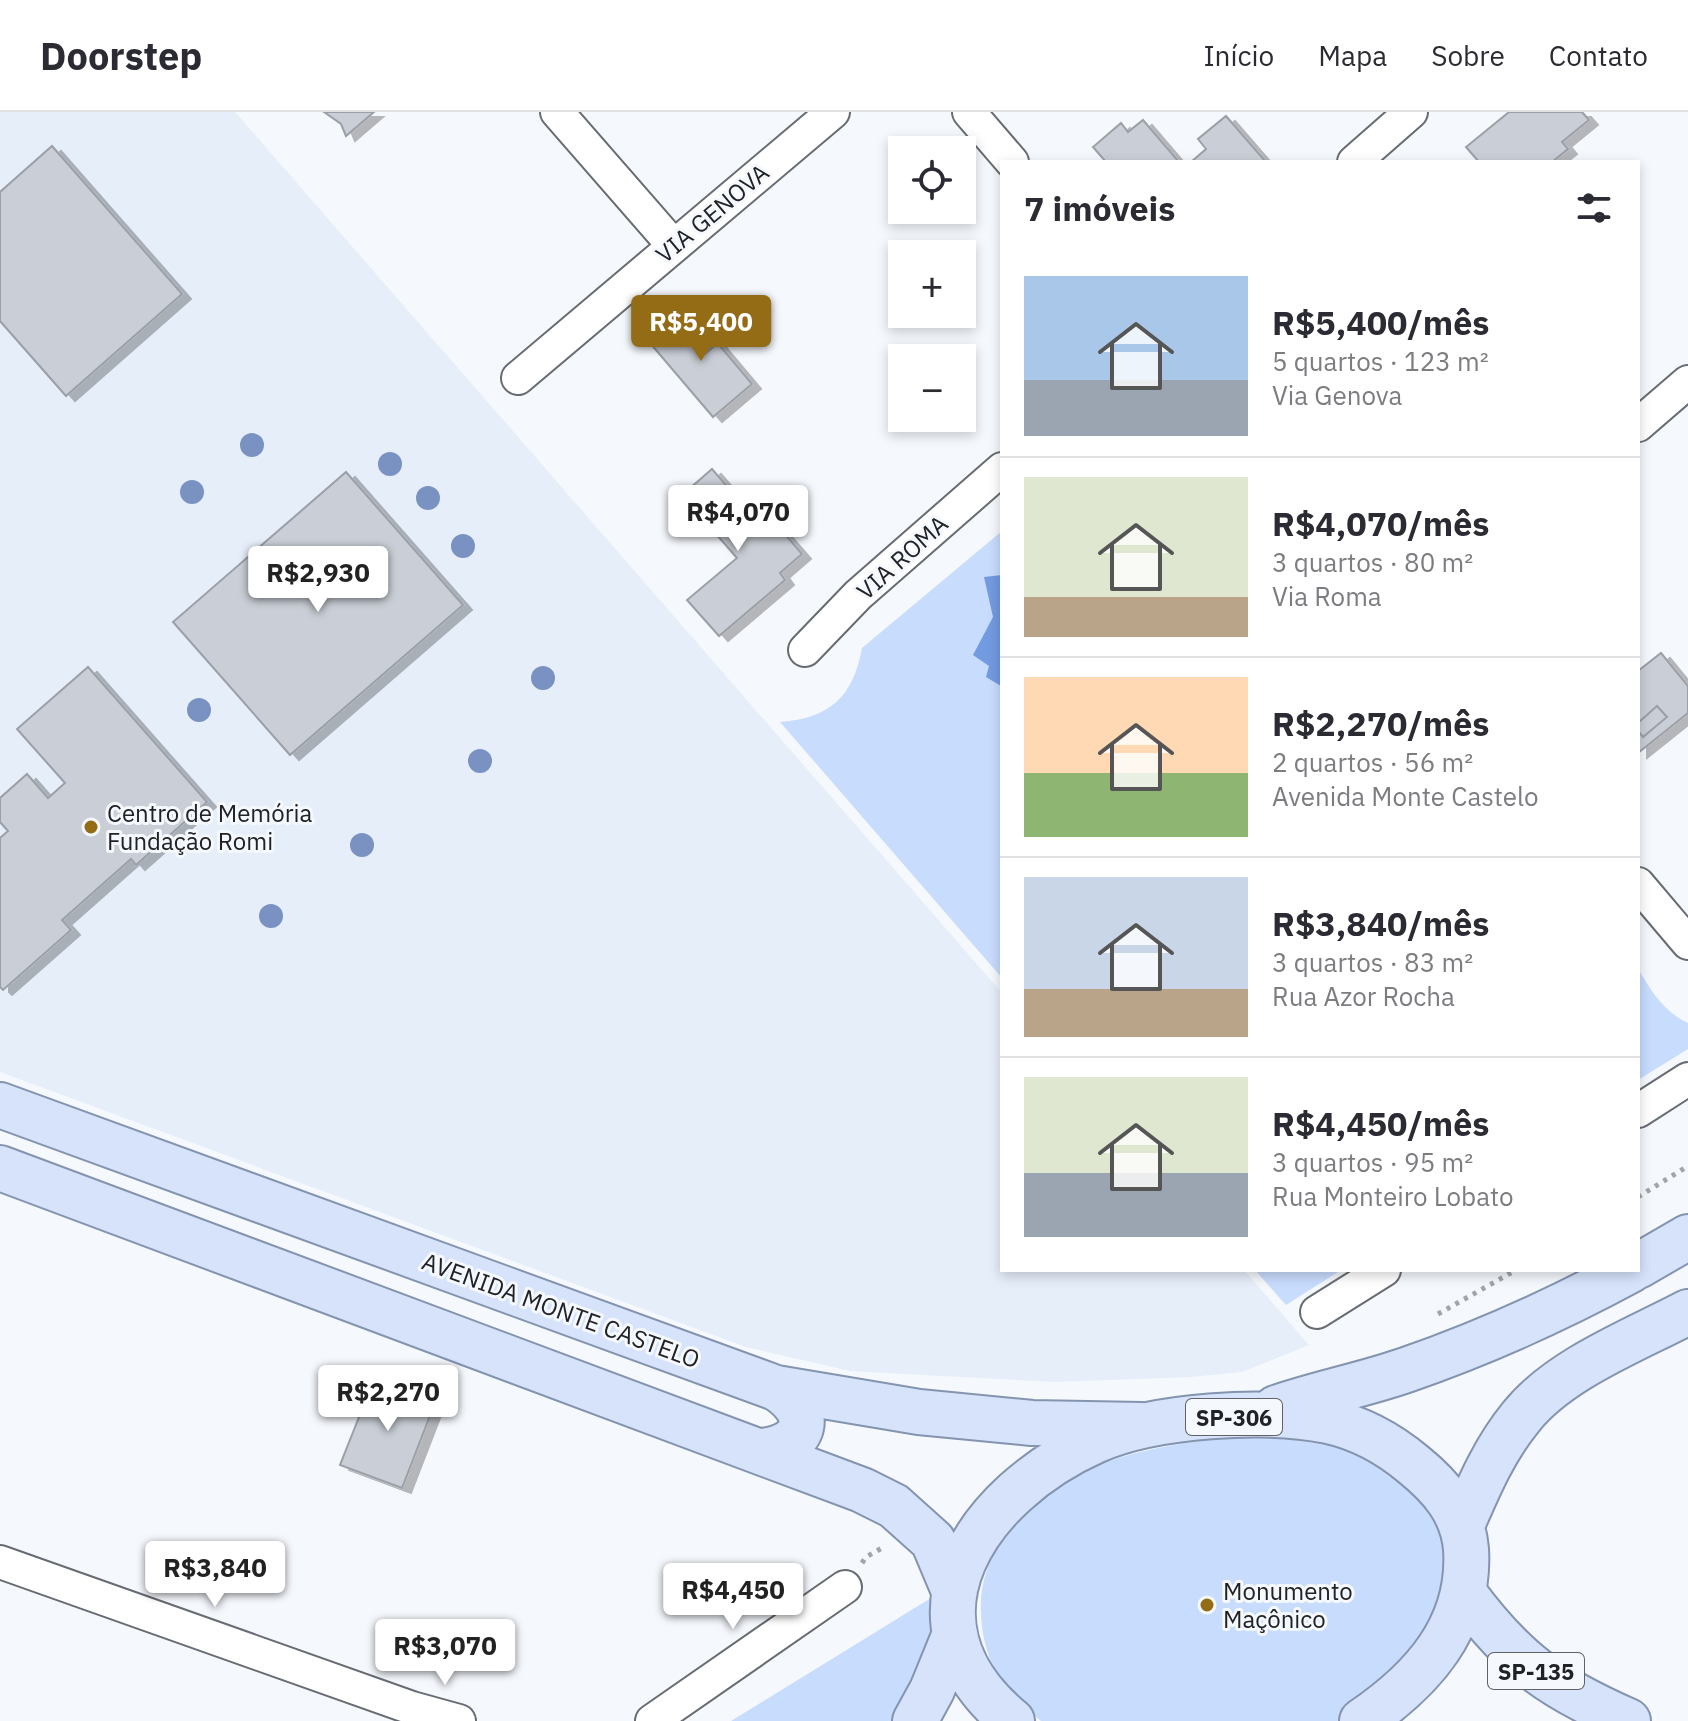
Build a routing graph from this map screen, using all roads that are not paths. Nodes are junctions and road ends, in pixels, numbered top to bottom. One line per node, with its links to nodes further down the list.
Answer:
1 (557, 112): 7 (street)
2 (833, 112): 7 (street, VIA GENOVA)
3 (969, 112): 5 (street)
4 (1411, 112): 6 (street)
5 (1010, 160)
6 (1356, 160)
7 (673, 245): 8 (street, VIA GENOVA)
8 (518, 378)
9 (1687, 385): 10 (street)
10 (1640, 423)
11 (1000, 471): 12 (street, VIA ROMA)
12 (805, 650)
13 (1640, 886): 14 (street)
14 (1688, 943)
15 (1688, 1079): 17 (street)
16 (0, 1105): 25 (main road, AVENIDA MONTE CASTELO)
17 (1640, 1110)
18 (0, 1168): 28 (main road)
19 (1688, 1237): 20 (main road)
20 (1640, 1265)
21 (1381, 1272): 23 (street)
22 (1627, 1272): 26 (main road, SP-306)
23 (1317, 1312)
24 (1688, 1312): 29 (main road, SP-306)
25 (776, 1388): 27 (main road, AVENIDA MONTE CASTELO); 28 (main road)
26 (1259, 1415): 27 (main road, SP-306); 29 (main road, SP-306)
27 (1142, 1425): 32 (main road, SP-306)
28 (761, 1451): 32 (main road)
29 (1462, 1525): 33 (main road, SP-306)
30 (0, 1562): 35 (street)
31 (845, 1587): 37 (street)
32 (954, 1591): 34 (main road, SP-306)
33 (1464, 1593): 40 (main road, SP-306); 41 (main road, SP-135)
34 (954, 1636): 38 (main road, SP-306); 39 (main road, SP-306)
35 (418, 1715): 36 (street)
36 (459, 1721)
37 (652, 1721)
38 (915, 1721)
39 (1012, 1721)
40 (1362, 1721)
41 (1628, 1721)

